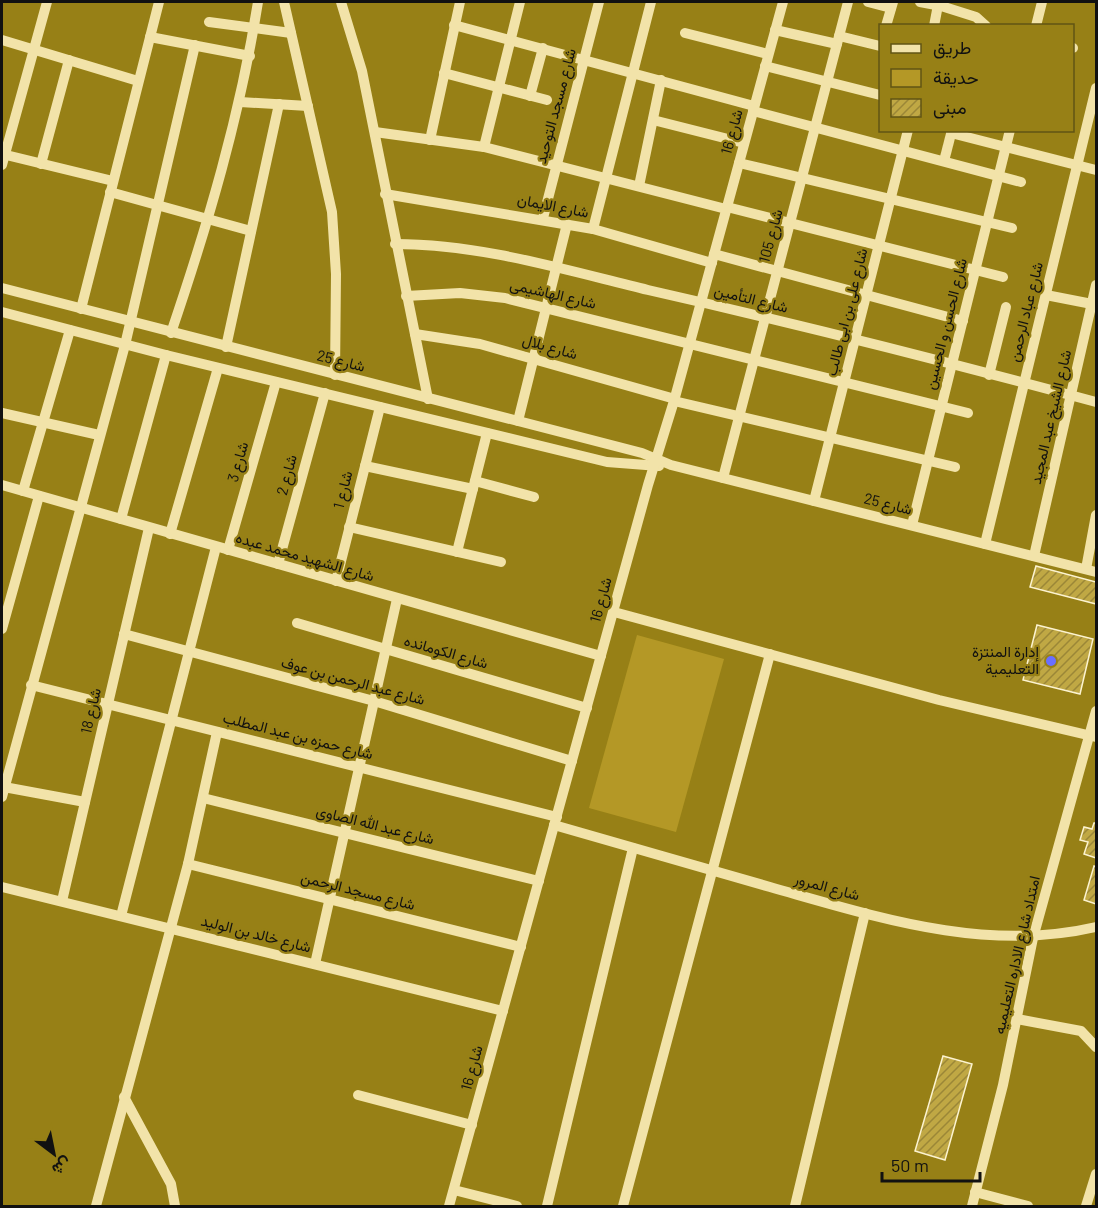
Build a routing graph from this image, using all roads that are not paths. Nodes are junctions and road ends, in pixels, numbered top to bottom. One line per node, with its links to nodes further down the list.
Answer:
1 (47, 2): 34 (street)
2 (159, 2): 27 (street)
3 (258, 2): 23 (street)
4 (284, 2): 25 (street)
5 (341, 2): 56 (street)
6 (460, 2): 22 (street)
7 (520, 2): 29 (street)
8 (599, 2): 38 (street, شارع مسجد التوحيد)
9 (651, 2): 40 (street)
10 (781, 2): 24 (street, شارع 16)
11 (848, 2): 30 (street, شارع 105)
12 (868, 2): 16 (street)
13 (920, 2): 15 (street)
14 (1042, 2): 21 (street)
15 (941, 3): 18 (street); 20 (street)
16 (892, 5): 19 (street)
17 (209, 22): 23 (street)
18 (981, 23)
19 (887, 24)
20 (935, 24)
21 (1036, 24)
22 (454, 25): 29 (street); 41 (street)
23 (254, 28): 25 (street); 36 (street)
24 (775, 30): 30 (street); 35 (street, شارع 16)
25 (291, 33): 52 (street)
26 (685, 33): 35 (street)
27 (150, 37): 31 (street); 43 (street)
28 (2, 40): 34 (street)
29 (510, 40): 33 (street); 45 (street)
30 (838, 40): 32 (street); 44 (street, شارع 105)
31 (195, 45): 36 (street); 80 (street)
32 (879, 46)
33 (543, 48): 38 (street); 48 (street)
34 (34, 50): 37 (street); 65 (street)
35 (768, 54): 39 (street, شارع 16)
36 (250, 56): 50 (street)
37 (69, 60): 43 (street); 68 (street)
38 (584, 60): 40 (street); 69 (street, شارع مسجد التوحيد)
39 (765, 66): 44 (street); 53 (street, شارع 16)
40 (633, 72): 42 (street); 73 (street)
41 (444, 73): 45 (street); 60 (street)
42 (661, 80): 53 (street); 54 (street)
43 (138, 81): 76 (street)
44 (827, 82): 47 (street); 55 (street, شارع 105)
45 (499, 88): 48 (street); 62 (street)
46 (1096, 88): 70 (street, شارع عباد الرحمن)
47 (879, 95)
48 (530, 96): 49 (street)
49 (547, 100)
50 (240, 102): 51 (street); 83 (street)
51 (279, 104): 52 (street); 89 (street)
52 (308, 106): 123 (street)
53 (753, 109): 55 (street); 61 (street, شارع 16)
54 (653, 120): 61 (street); 77 (street)
55 (815, 128): 64 (street); 74 (street, شارع 105)
56 (375, 132): 60 (street); 78 (street)
57 (908, 132): 64 (street, شارع على بن ابى طالب)
58 (951, 132): 63 (street); 66 (street)
59 (1009, 132): 63 (street, شارع الحسن و الحسين)
60 (430, 140): 62 (street)
61 (744, 143): 67 (street, شارع 16)
62 (484, 147): 69 (street)
63 (1005, 148): 70 (street); 72 (street, شارع الحسن و الحسين)
64 (903, 151): 66 (street); 79 (street, شارع على بن ابى طالب)
65 (2, 158): 68 (street)
66 (944, 161): 72 (street)
67 (739, 163): 74 (street); 81 (street, شارع 16)
68 (41, 164): 76 (street)
69 (556, 164): 73 (street); 82 (street, شارع مسجد التوحيد)
70 (1078, 165): 71 (street); 100 (street, شارع عباد الرحمن)
71 (1096, 170)
72 (999, 176): 75 (street); 85 (street, شارع الحسن و الحسين)
73 (607, 177): 77 (street); 88 (street)
74 (802, 178): 79 (street); 84 (street, شارع 105)
75 (1021, 182)
76 (112, 186): 80 (street); 106 (street)
77 (639, 186): 81 (street)
78 (385, 194): 82 (street, شارع الايمان); 90 (street)
79 (890, 200): 85 (street); 91 (street, شارع على بن ابى طالب)
80 (158, 205): 83 (street); 110 (street)
81 (727, 208): 84 (street); 92 (street, شارع 16)
82 (543, 218): 86 (street, شارع الايمان)
83 (209, 219): 89 (street); 112 (street)
84 (790, 223): 91 (street); 95 (street, شارع 105)
85 (987, 223): 87 (street); 94 (street, شارع الحسن و الحسين)
86 (567, 224): 88 (street, شارع الايمان); 93 (street)
87 (1012, 228)
88 (593, 229): 92 (street, شارع الايمان)
89 (251, 231): 117 (street)
90 (395, 244): 93 (street, شارع التأمين); 101 (street)
91 (879, 245): 94 (street); 99 (street, شارع على بن ابى طالب)
92 (713, 258): 95 (street, شارع الايمان); 102 (street, شارع 16)
93 (556, 268): 102 (street, شارع التأمين); 104 (street)
94 (975, 270): 96 (street); 109 (street, شارع الحسن و الحسين)
95 (777, 271): 99 (street, شارع الايمان); 108 (street, شارع 105)
96 (1003, 277)
97 (1096, 285): 103 (street, شارع الشيخ عبد المجيد)
98 (2, 288): 106 (street, شارع 25)
99 (866, 295): 109 (street, شارع الايمان); 114 (street, شارع على بن ابى طالب)
100 (1046, 295): 103 (street); 127 (street, شارع عباد الرحمن)
101 (406, 296): 104 (street, شارع الهاشيمى); 113 (street)
102 (701, 302): 108 (street, شارع التأمين); 115 (street, شارع 16)
103 (1092, 304): 129 (street, شارع الشيخ عبد المجيد)
104 (547, 307): 115 (street, شارع الهاشيمى); 119 (street)
105 (1006, 307): 124 (street)
106 (81, 309): 110 (street, شارع 25)
107 (2, 312): 111 (street, شارع 25)
108 (765, 318): 114 (street, شارع التأمين); 120 (street, شارع 105)
109 (963, 321): 121 (street, شارع الحسن و الحسين)
110 (130, 323): 112 (street, شارع 25); 116 (street)
111 (70, 330): 116 (street, شارع 25); 139 (street)
112 (171, 333): 117 (street, شارع 25)
113 (415, 334): 119 (street, شارع بلال); 130 (street)
114 (855, 341): 121 (street, شارع التأمين); 126 (street, شارع على بن ابى طالب)
115 (690, 342): 120 (street, شارع الهاشيمى); 131 (street, شارع 16)
116 (125, 345): 118 (street, شارع 25); 141 (street)
117 (226, 347): 123 (street, شارع 25)
118 (166, 356): 122 (street, شارع 25); 156 (street)
119 (534, 358): 131 (street, شارع بلال); 138 (street)
120 (754, 358): 126 (street, شارع الهاشيمى); 137 (street, شارع 105)
121 (952, 365): 124 (street, شارع التأمين); 133 (street, شارع الحسن و الحسين)
122 (218, 368): 125 (street, شارع 25); 160 (street)
123 (335, 375): 130 (street, شارع 25)
124 (989, 375): 127 (street, شارع التأمين)
125 (276, 381): 128 (street, شارع 25); 163 (street, شارع 3)
126 (844, 381): 133 (street, شارع الهاشيمى); 142 (street, شارع على بن ابى طالب)
127 (1024, 383): 129 (street, شارع التأمين); 161 (street, شارع عباد الرحمن)
128 (325, 393): 134 (street, شارع 25); 167 (street, شارع 2)
129 (1071, 395): 132 (street, شارع التأمين); 165 (street, شارع الشيخ عبد المجيد)
130 (428, 399): 138 (street, شارع 25)
131 (675, 400): 137 (street, شارع بلال); 144 (street, شارع 16)
132 (1096, 402)
133 (942, 406): 136 (street, شارع الهاشيمى); 143 (street, شارع الحسن و الحسين)
134 (380, 407): 140 (street, شارع 25); 145 (street, شارع 1)
135 (2, 412): 139 (street)
136 (968, 413)
137 (739, 416): 142 (street, شارع بلال); 147 (street, شارع 105)
138 (518, 421): 144 (street, شارع 25)
139 (43, 422): 141 (street); 150 (street)
140 (487, 433): 144 (street, شارع 25); 149 (street)
141 (99, 435): 154 (street)
142 (830, 438): 143 (street, شارع بلال); 153 (street, شارع على بن ابى طالب)
143 (928, 460): 146 (street, شارع بلال); 157 (street, شارع الحسن و الحسين)
144 (655, 462): 147 (street, شارع 25); 171 (street, شارع 16)
145 (365, 466): 149 (street); 158 (street, شارع 1)
146 (956, 467)
147 (723, 478): 153 (street, شارع 25)
148 (2, 485): 150 (street, شارع الشهيد محمد عبده)
149 (474, 485): 152 (street); 164 (street)
150 (23, 491): 151 (street, شارع الشهيد محمد عبده)
151 (39, 496): 154 (street, شارع الشهيد محمد عبده); 173 (street)
152 (534, 497)
153 (814, 501): 157 (street, شارع 25)
154 (80, 508): 156 (street, شارع الشهيد محمد عبده); 179 (street)
155 (1096, 515): 168 (street)
156 (121, 519): 159 (street, شارع الشهيد محمد عبده)
157 (912, 525): 161 (street, شارع 25)
158 (349, 526): 164 (street); 169 (street, شارع 1)
159 (149, 528): 160 (street, شارع الشهيد محمد عبده); 174 (street, شارع 18)
160 (170, 534): 162 (street, شارع الشهيد محمد عبده)
161 (985, 544): 165 (street, شارع 25)
162 (216, 546): 163 (street, شارع الشهيد محمد عبده); 176 (street)
163 (228, 550): 167 (street, شارع الشهيد محمد عبده)
164 (457, 552): 166 (street)
165 (1034, 556): 168 (street, شارع 25)
166 (501, 562)
167 (278, 564): 169 (street, شارع الشهيد محمد عبده)
168 (1091, 571)
169 (336, 581): 170 (street, شارع الشهيد محمد عبده)
170 (397, 599): 175 (street); 178 (street, شارع الشهيد محمد عبده)
171 (614, 612): 177 (street); 178 (street, شارع 16)
172 (297, 622): 175 (street, شارع الكومانده)
173 (2, 629)
174 (124, 634): 176 (street, شارع عبد الرحمن بن عوف); 181 (street, شارع 18)
175 (385, 650): 180 (street); 182 (street, شارع الكومانده)
176 (189, 652): 180 (street, شارع عبد الرحمن بن عوف); 184 (street)
177 (770, 654): 186 (street); 196 (street)
178 (601, 656): 182 (street, شارع 16)
179 (32, 685): 181 (street, شارع حمزه بن عبد المطلب); 189 (street)
180 (374, 701): 187 (street, شارع عبد الرحمن بن عوف); 188 (street)
181 (108, 704): 184 (street, شارع حمزه بن عبد المطلب); 191 (street, شارع 18)
182 (587, 708): 187 (street, شارع 16)
183 (1096, 711): 186 (street, امتداد شارع الاداره التعليميه)
184 (172, 720): 185 (street, شارع حمزه بن عبد المطلب); 202 (street)
185 (217, 732): 188 (street, شارع حمزه بن عبد المطلب); 190 (street)
186 (1093, 736): 205 (street, امتداد شارع الاداره التعليميه)
187 (572, 760): 192 (street, شارع 16)
188 (359, 767): 192 (street, شارع حمزه بن عبد المطلب); 193 (street)
189 (3, 792): 191 (street)
190 (203, 798): 193 (street, شارع عبد الله الصاوى); 195 (street)
191 (85, 802): 200 (street, شارع 18)
192 (556, 821): 194 (street, شارع المرور); 197 (street, شارع 16)
193 (344, 833): 197 (street, شارع عبد الله الصاوى); 199 (street)
194 (633, 848): 196 (street, شارع المرور); 221 (street)
195 (188, 864): 199 (street, شارع مسجد الرحمن); 204 (street)
196 (714, 871): 201 (street, شارع المرور); 222 (street)
197 (539, 882): 206 (street, شارع 16)
198 (2, 886): 200 (street, شارع خالد بن الوليد)
199 (329, 899): 206 (street, شارع مسجد الرحمن); 207 (street)
200 (62, 902): 202 (street, شارع خالد بن الوليد)
201 (865, 913): 205 (street, شارع المرور); 223 (street)
202 (122, 916): 204 (street, شارع خالد بن الوليد)
203 (1096, 927): 205 (street, شارع المرور)
204 (170, 929): 207 (street, شارع خالد بن الوليد); 212 (street)
205 (1033, 938): 209 (street, امتداد شارع الاداره التعليميه)
206 (521, 947): 208 (street, شارع 16)
207 (315, 964): 208 (street, شارع خالد بن الوليد)
208 (503, 1011): 213 (street, شارع 16)
209 (1017, 1019): 210 (street); 216 (street, امتداد شارع الاداره التعليميه)
210 (1096, 1047)
211 (358, 1095): 213 (street)
212 (124, 1097): 217 (street); 218 (street)
213 (472, 1125): 215 (street, شارع 16)
214 (1096, 1174): 226 (street)
215 (454, 1190): 219 (street, شارع 16); 220 (street)
216 (975, 1192): 224 (street, امتداد شارع الاداره التعليميه); 225 (street)
217 (96, 1206)
218 (175, 1206)
219 (449, 1206)
220 (517, 1206)
221 (547, 1206)
222 (623, 1206)
223 (795, 1206)
224 (972, 1206)
225 (1028, 1206)
226 (1086, 1206)

